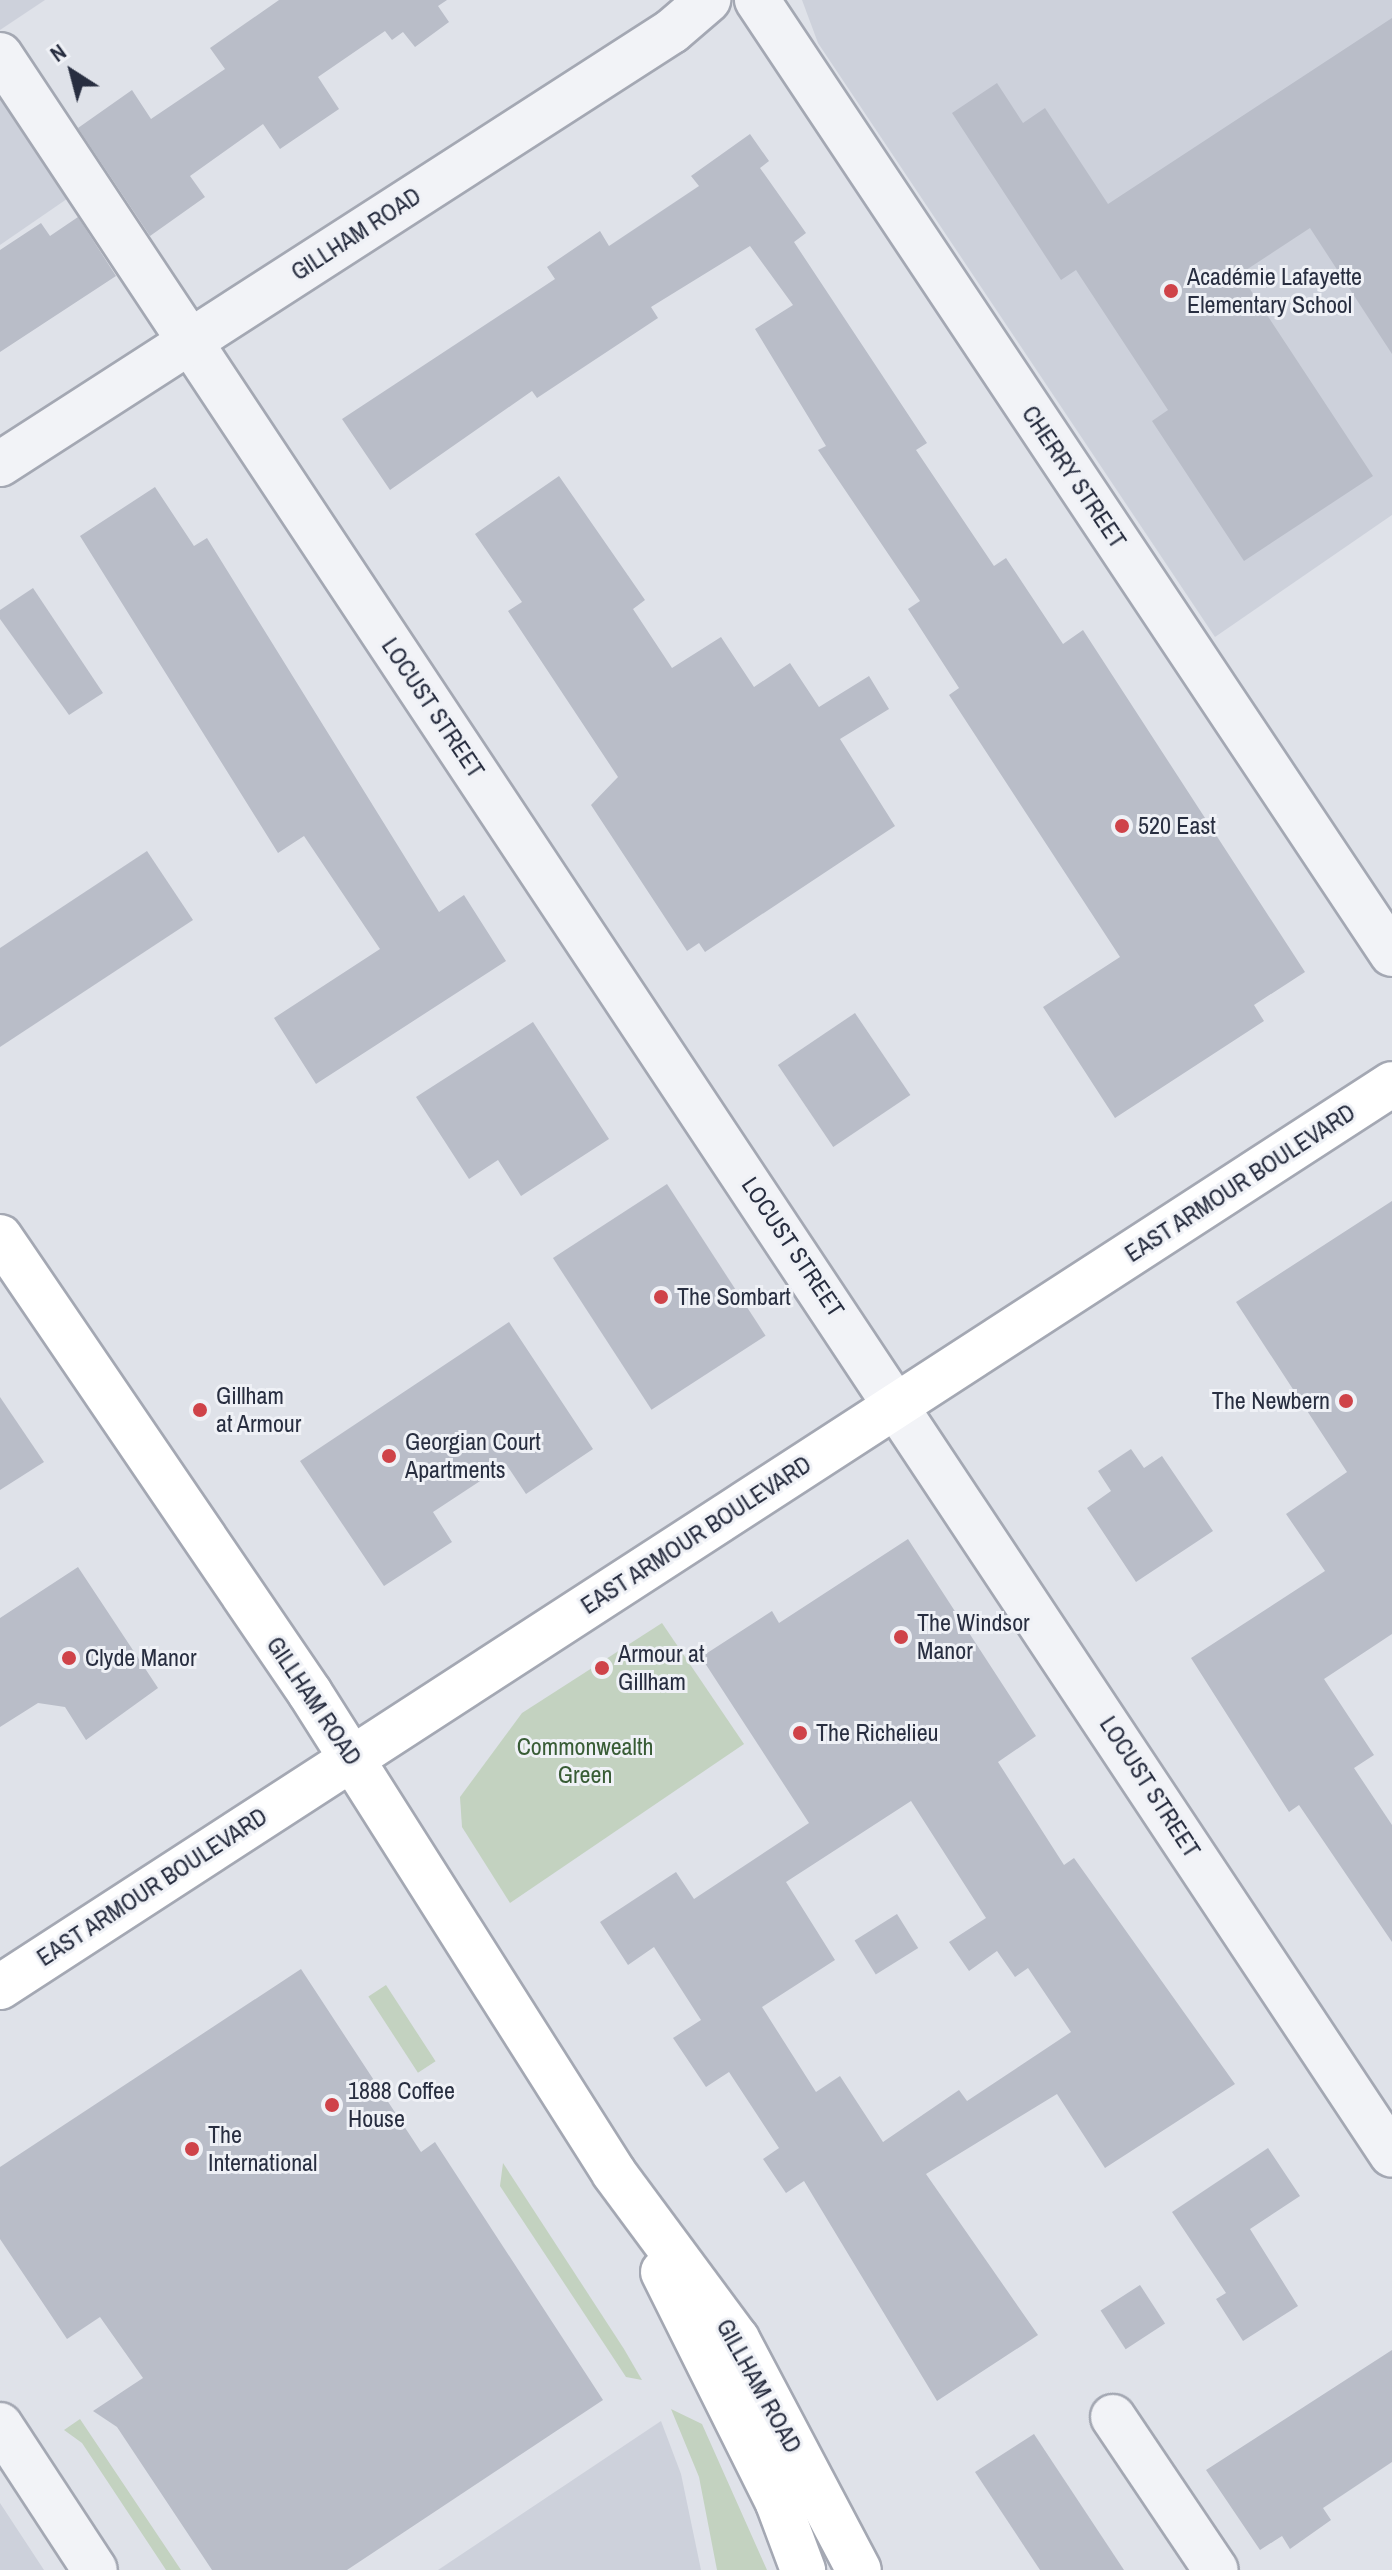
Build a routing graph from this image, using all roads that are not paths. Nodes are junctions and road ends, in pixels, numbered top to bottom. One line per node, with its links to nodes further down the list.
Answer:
1 (708, 0): 4 (street, GILLHAM ROAD)
2 (757, 0): 6 (street, CHERRY STREET)
3 (0, 55): 4 (street, LOCUST STREET)
4 (189, 342): 5 (street, GILLHAM ROAD); 9 (street, LOCUST STREET)
5 (0, 464)
6 (1392, 954)
7 (1392, 1084): 9 (main road, EAST ARMOUR BOULEVARD)
8 (0, 1237): 10 (main road, GILLHAM ROAD)
9 (898, 1404): 10 (main road, EAST ARMOUR BOULEVARD); 12 (street, LOCUST STREET)
10 (351, 1757): 11 (main road, EAST ARMOUR BOULEVARD); 13 (main road, GILLHAM ROAD)
11 (0, 1987)
12 (1392, 2155)
13 (614, 2173): 18 (main road, GILLHAM ROAD); 19 (main road, GILLHAM ROAD)
14 (1113, 2417): 20 (street)
15 (0, 2425): 16 (street)
16 (15, 2480): 17 (street)
17 (95, 2570)
18 (803, 2570)
19 (859, 2570)
20 (1216, 2570)

